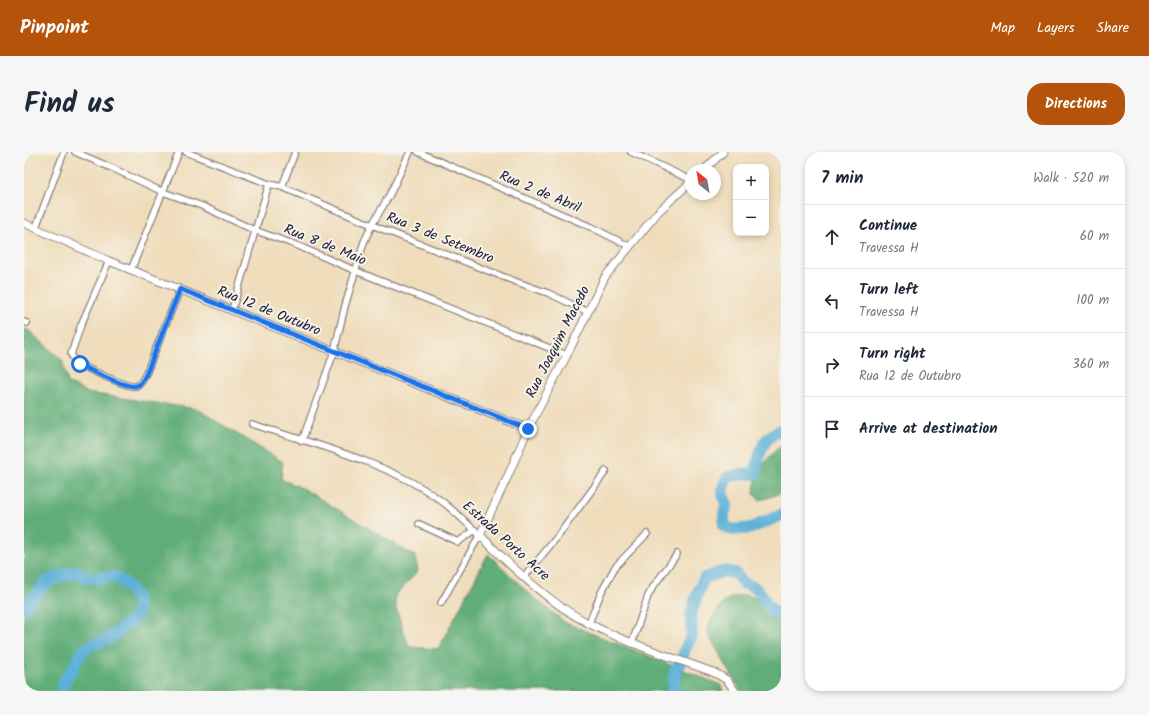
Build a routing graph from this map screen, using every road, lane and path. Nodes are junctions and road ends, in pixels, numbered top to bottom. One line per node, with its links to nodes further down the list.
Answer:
1 (64, 152): 18 (street)
2 (75, 152): 15 (street, Rua 8 de Maio)
3 (179, 152): 15 (street)
4 (186, 152): 12 (street, Rua 3 de Setembro)
5 (295, 152): 13 (street)
6 (410, 152): 17 (street)
7 (418, 152): 20 (street, Rua 2 de Abril)
8 (631, 152): 11 (street)
9 (722, 152): 10 (street)
10 (710, 164)
11 (685, 178)
12 (269, 184): 13 (street, Rua 3 de Setembro); 19 (street)
13 (282, 187): 17 (street, Rua 3 de Setembro)
14 (685, 187): 20 (street, Rua Joaquim Macedo)
15 (163, 192): 19 (street, Rua 8 de Maio); 22 (street)
16 (24, 223): 18 (street, Rua 12 de Outubro)
17 (372, 224): 23 (street); 26 (street, Rua 3 de Setembro)
18 (36, 228): 21 (street, Rua 12 de Outubro)
19 (254, 230): 23 (street, Rua 8 de Maio); 25 (street)
20 (629, 246): 26 (street, Rua Joaquim Macedo)
21 (108, 261): 22 (street, Rua 12 de Outubro); 24 (street)
22 (131, 270): 24 (street, Rua 12 de Outubro)
23 (356, 271): 27 (street); 28 (street, Rua 8 de Maio)
24 (180, 289): 25 (street, Rua 12 de Outubro)
25 (232, 310): 27 (street, Rua 12 de Outubro)
26 (588, 312): 28 (street, Rua Joaquim Macedo)
27 (334, 352): 30 (street, Rua 12 de Outubro); 31 (street)
28 (567, 355): 30 (street, Rua Joaquim Macedo)
29 (252, 424): 31 (street, Estrada Porto Acre)
30 (528, 429): 34 (street, Rua Joaquim Macedo)
31 (302, 441): 34 (street, Estrada Porto Acre)
32 (606, 471): 37 (street)
33 (419, 524): 34 (street)
34 (477, 532): 37 (street, Estrada Porto Acre); 38 (street)
35 (647, 534): 39 (street)
36 (676, 554): 40 (street)
37 (524, 577): 39 (street, Estrada Porto Acre)
38 (441, 603)
39 (589, 623): 40 (street, Estrada Porto Acre)
40 (632, 643): 41 (street, Estrada Porto Acre)
41 (735, 691)

